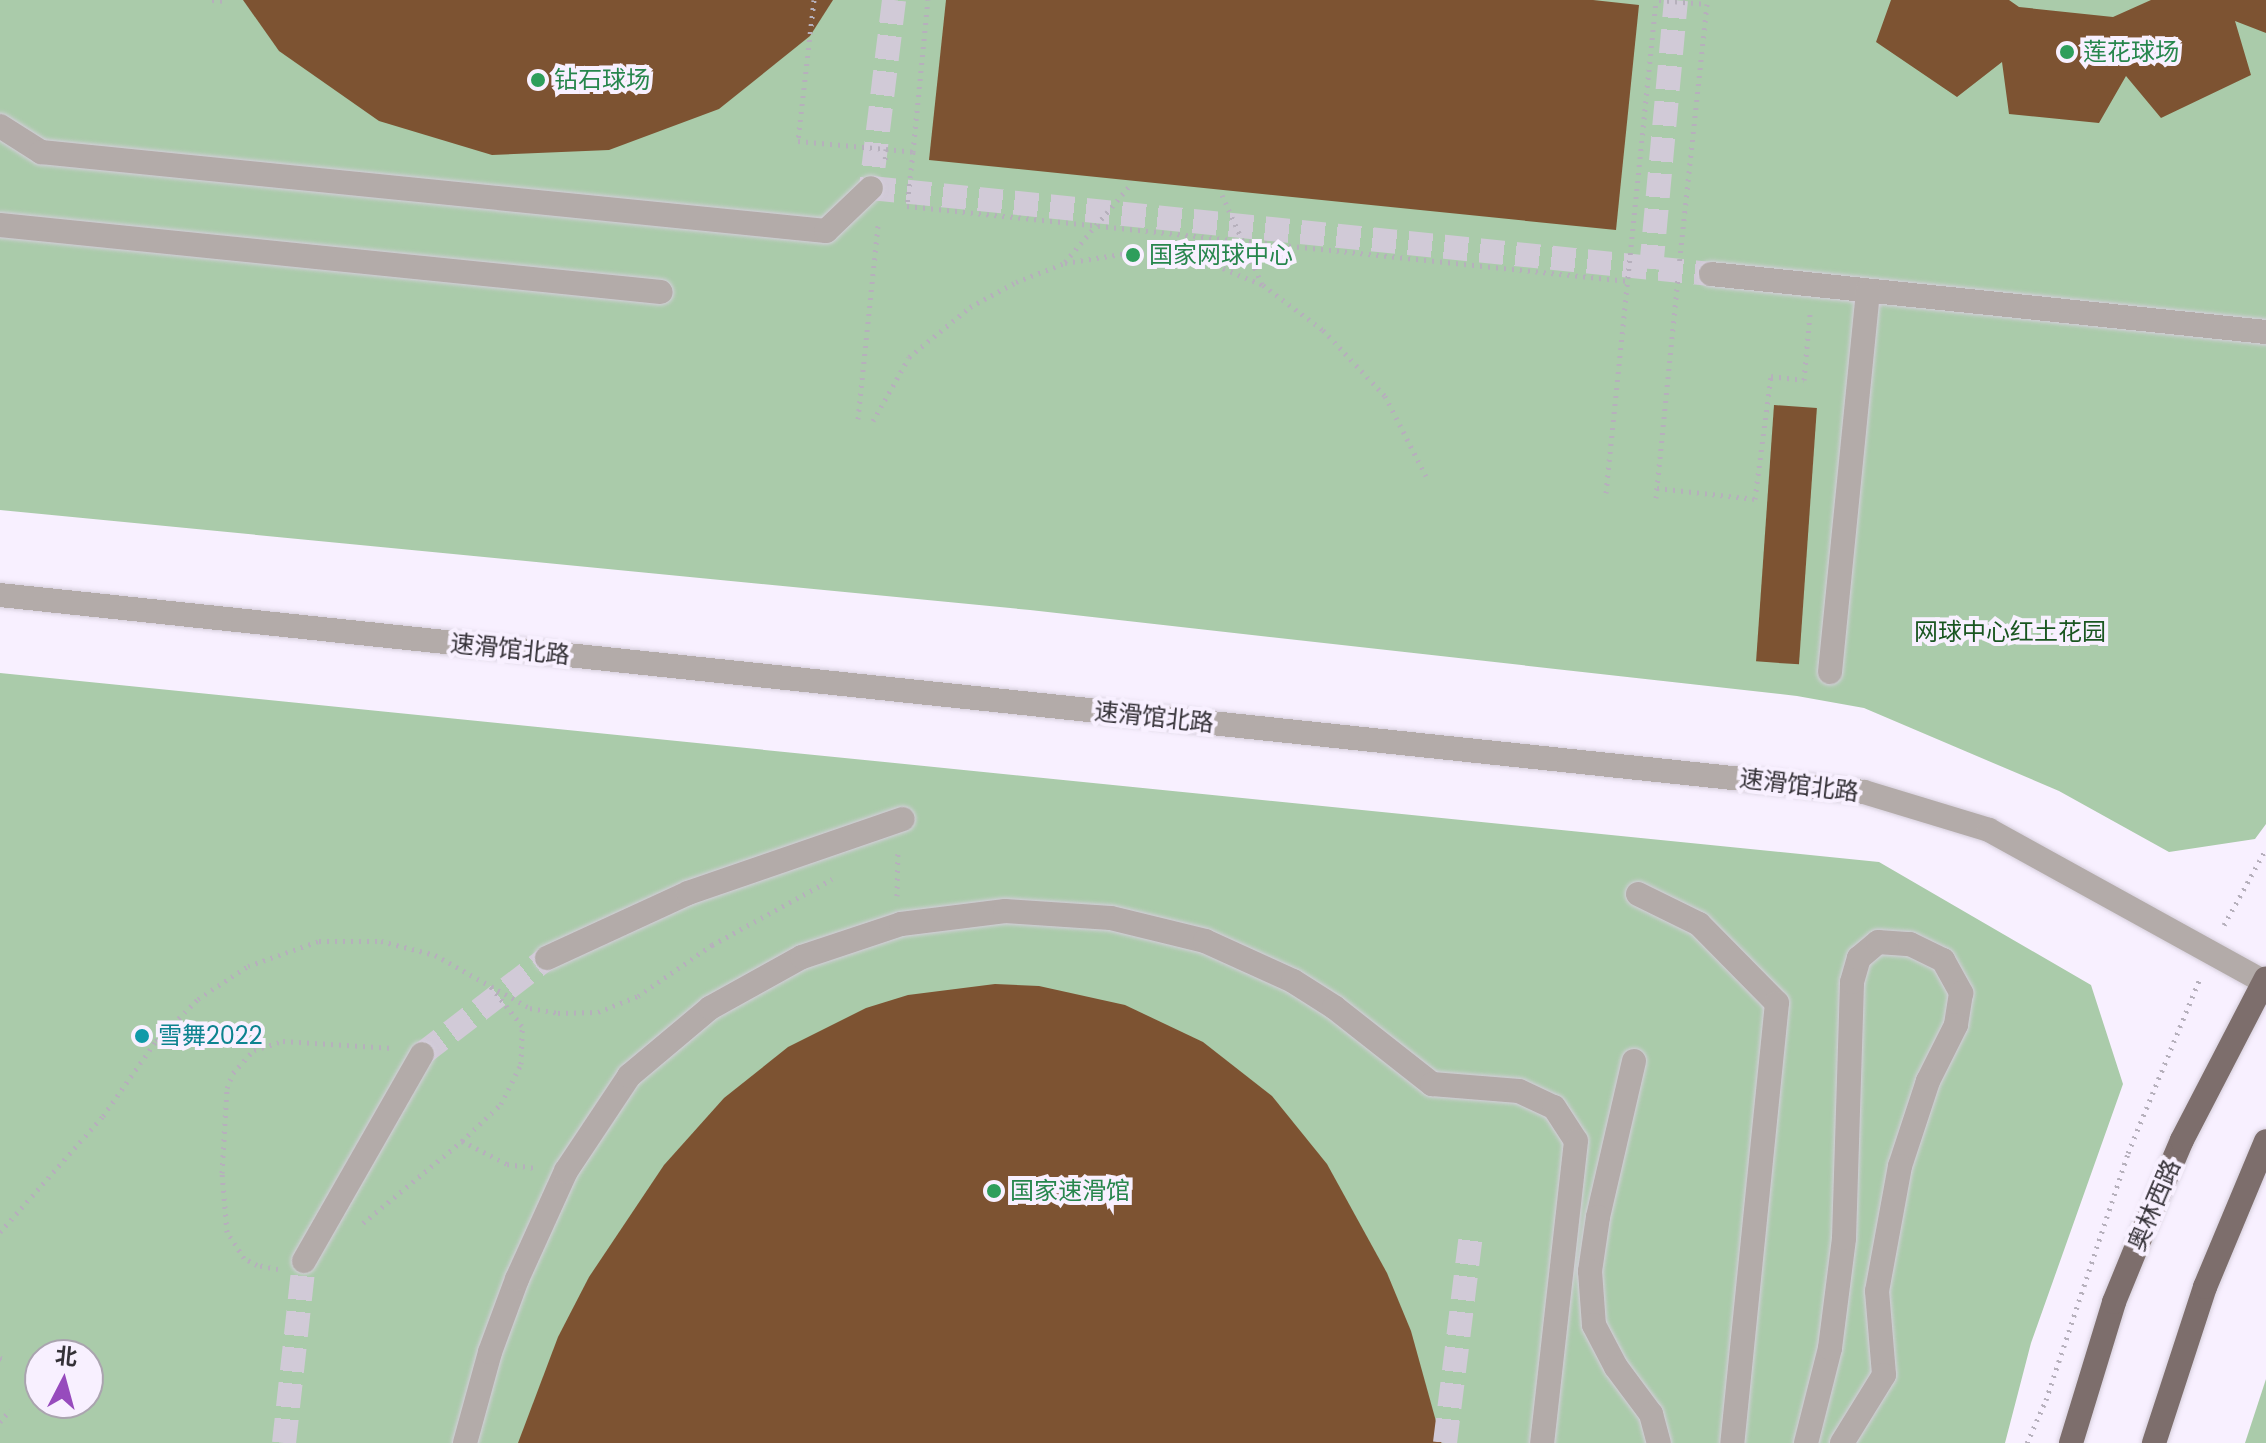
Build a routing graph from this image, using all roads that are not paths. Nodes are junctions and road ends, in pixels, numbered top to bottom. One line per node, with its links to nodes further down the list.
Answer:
1 (0, 126): 2 (street)
2 (871, 188)
3 (0, 225): 6 (street)
4 (1711, 274): 5 (street)
5 (1868, 291): 7 (street); 9 (street)
6 (661, 292)
7 (2266, 332)
8 (0, 595): 13 (street, 速滑馆北路)
9 (1830, 672)
10 (903, 819): 12 (street)
11 (1638, 894): 21 (street)
12 (547, 958)
13 (2265, 981): 24 (main road, 奥林西路)
14 (422, 1054): 17 (street)
15 (1634, 1061): 20 (street)
16 (2266, 1141): 25 (main road)
17 (304, 1261)
18 (465, 1443): 19 (street)
19 (1542, 1443)
20 (1659, 1443)
21 (1732, 1443)
22 (1806, 1443): 23 (street)
23 (1842, 1443)
24 (2071, 1443)
25 (2154, 1443)

